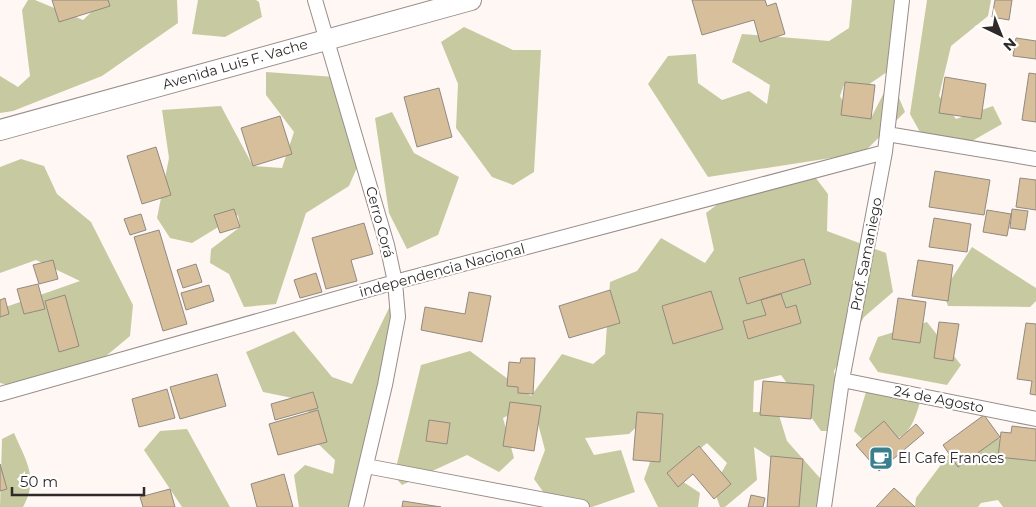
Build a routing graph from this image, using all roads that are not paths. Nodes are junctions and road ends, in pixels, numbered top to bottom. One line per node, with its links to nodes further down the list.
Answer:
1 (315, 0): 4 (street, Cerro Corá)
2 (471, 0): 4 (street, Avenida Luis F. Vache)
3 (902, 0): 6 (street, Prof. Samaniego)
4 (327, 39): 5 (street, Avenida Luis F. Vache); 9 (street, Cerro Corá)
5 (0, 130)
6 (887, 134): 7 (street, Prof. Samaniego); 8 (street)
7 (885, 152): 9 (street, independencia Nacional); 10 (street, Prof. Samaniego)
8 (1036, 159)
9 (395, 282): 11 (street, independencia Nacional); 13 (street, Cerro Corá)
10 (842, 380): 12 (street, 24 de Agosto); 16 (street, Prof. Samaniego)
11 (0, 394)
12 (1036, 418)
13 (366, 466): 14 (street, Cerro Corá); 15 (street)
14 (356, 507)
15 (582, 507)
16 (824, 507)

